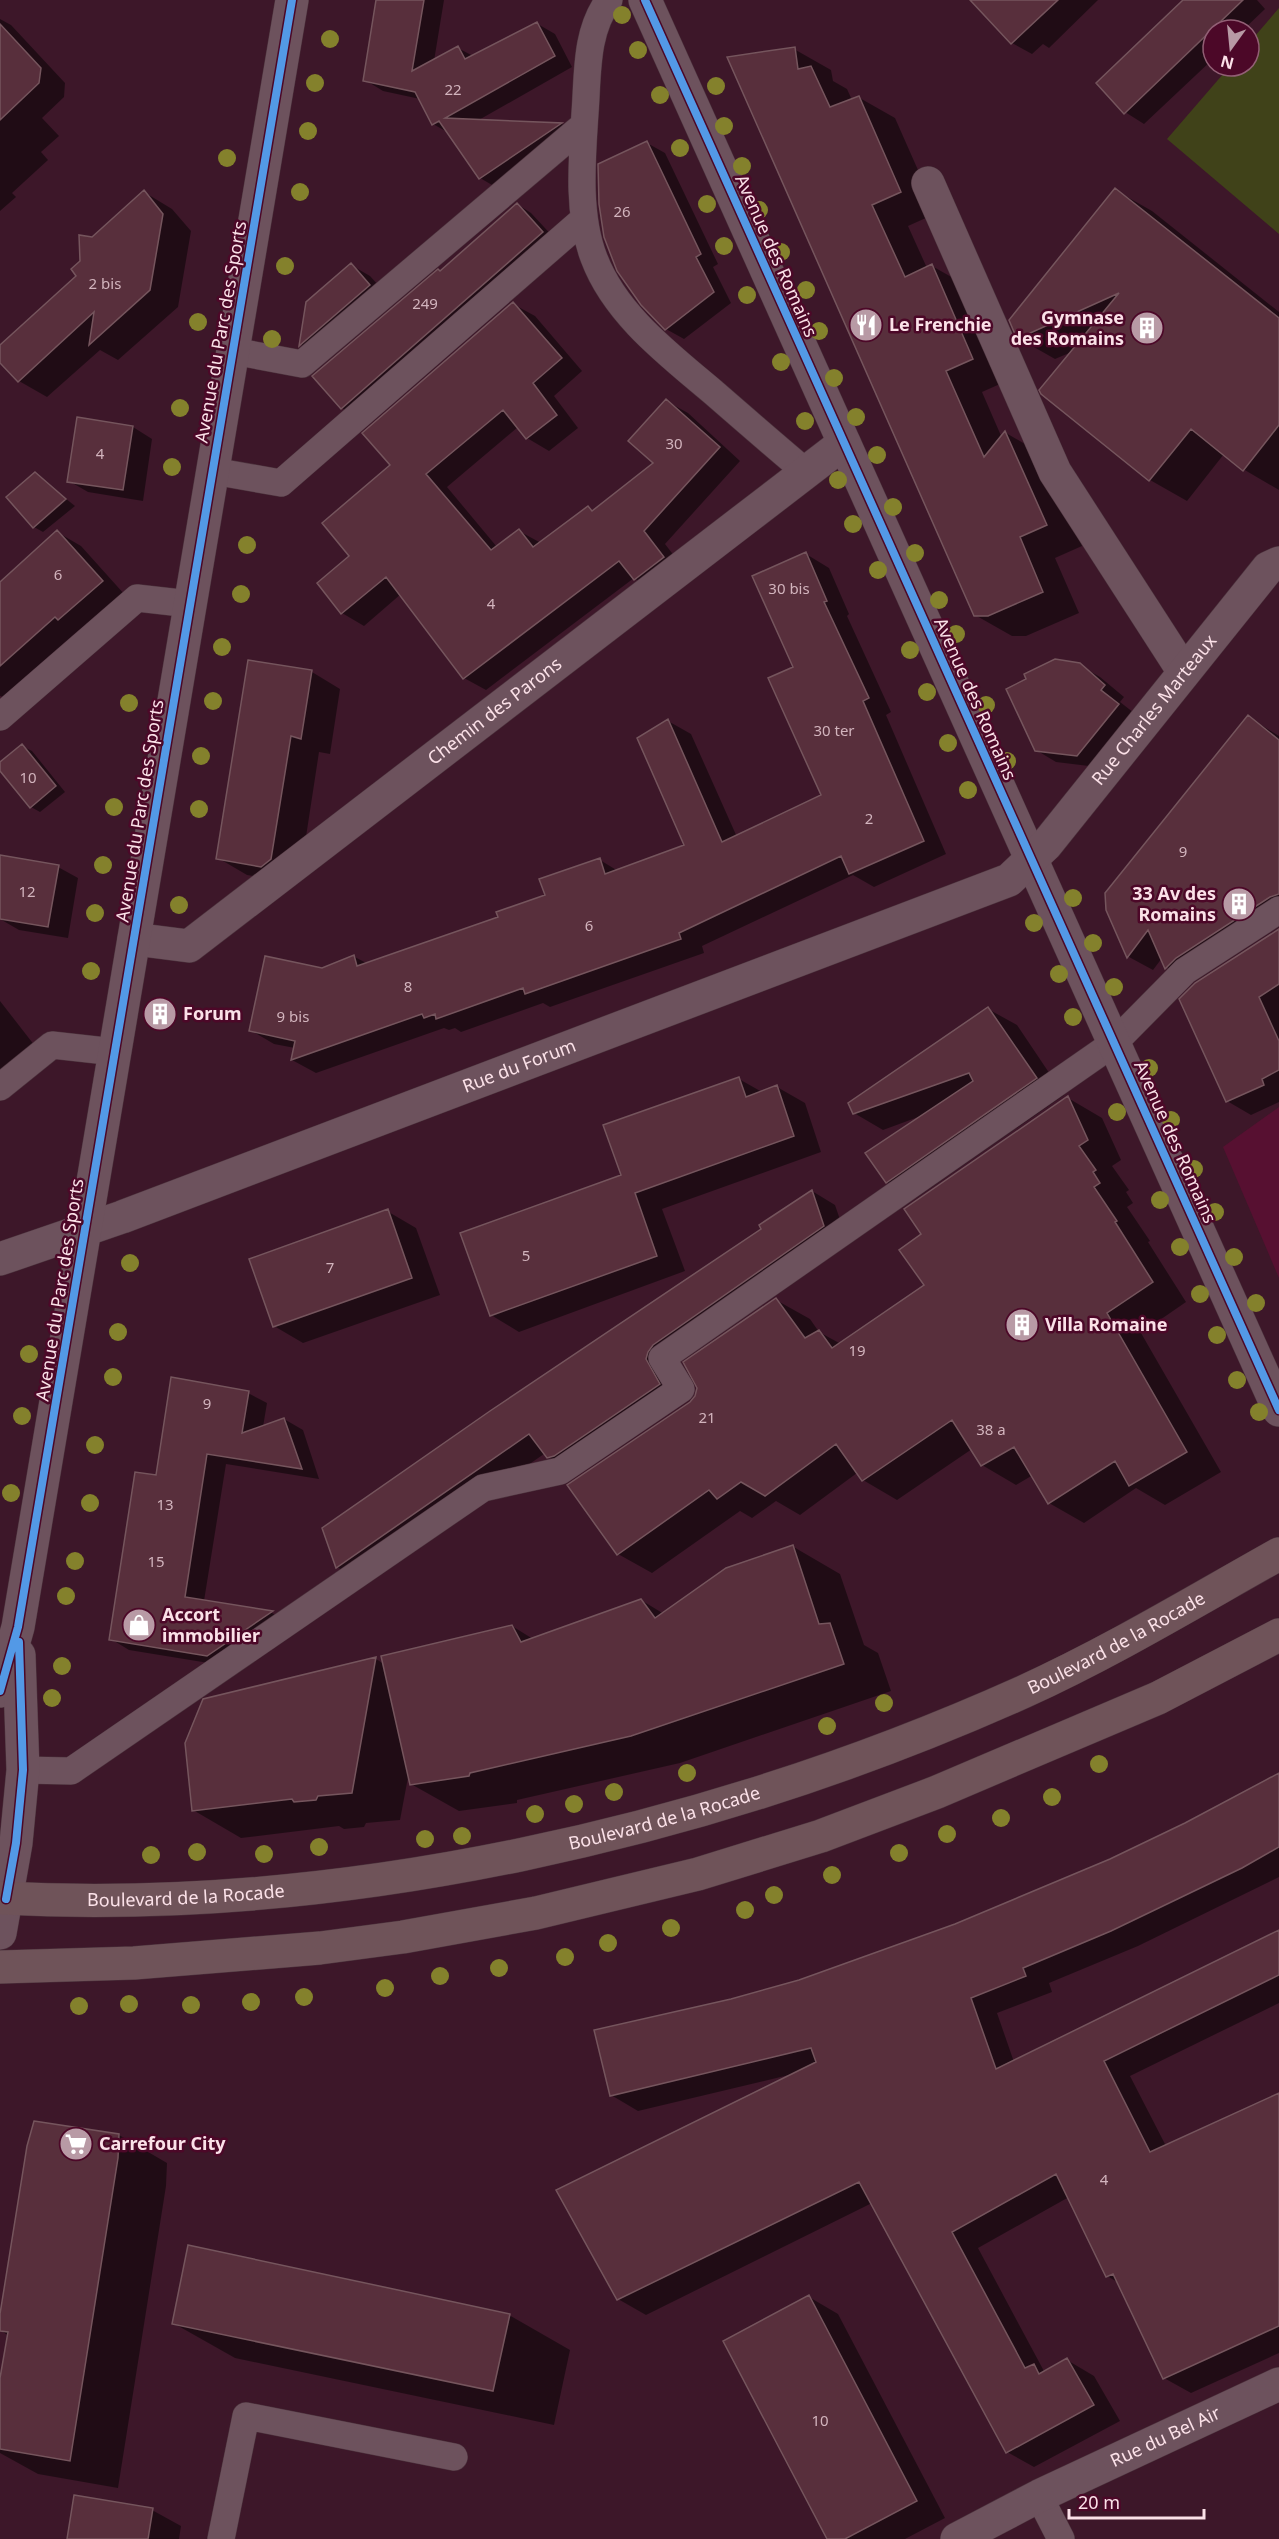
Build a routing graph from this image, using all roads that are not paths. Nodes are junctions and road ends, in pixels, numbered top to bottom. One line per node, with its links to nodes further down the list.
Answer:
1 (292, 0): 7 (street, Avenue du Parc des Sports)
2 (609, 0): 4 (lane)
3 (645, 0): 8 (street, Avenue des Romains)
4 (585, 125): 6 (lane); 7 (lane)
5 (928, 183): 13 (street)
6 (584, 219): 9 (lane); 10 (lane)
7 (233, 351): 9 (street, Avenue du Parc des Sports)
8 (844, 443): 10 (street, Chemin des Parons); 15 (street, Avenue des Romains)
9 (213, 471): 12 (street, Avenue du Parc des Sports)
10 (806, 472): 17 (street, Chemin des Parons)
11 (1279, 563): 13 (street, Rue Charles Marteaux)
12 (190, 604): 14 (lane); 17 (street, Avenue du Parc des Sports)
13 (1184, 672): 15 (street, Rue Charles Marteaux)
14 (0, 717)
15 (1032, 860): 18 (street, Avenue des Romains); 21 (street, Rue du Forum)
16 (1279, 910): 18 (lane)
17 (134, 939): 19 (street, Avenue du Parc des Sports)
18 (1114, 1043): 23 (street, Avenue des Romains); 28 (lane)
19 (115, 1052): 20 (lane); 21 (street, Avenue du Parc des Sports)
20 (0, 1086)
21 (85, 1230): 22 (street, Rue du Forum); 25 (street, Avenue du Parc des Sports)
22 (0, 1259)
23 (1279, 1410)
24 (1279, 1554): 29 (main road, Boulevard de la Rocade)
25 (18, 1627): 27 (street, Avenue du Parc des Sports); 28 (street, Avenue du Parc des Sports)
26 (1279, 1635): 31 (main road)
27 (0, 1691)
28 (23, 1770): 29 (street, Avenue du Parc des Sports)
29 (3, 1899): 30 (street, Avenue du Parc des Sports)
30 (0, 1933)
31 (0, 1967)
32 (1279, 2384): 34 (street, Rue du Bel Air)
33 (454, 2457): 35 (lane)
34 (1039, 2496): 36 (street, Rue du Bel Air); 37 (lane)
35 (221, 2539)
36 (957, 2539)
37 (1061, 2539)

